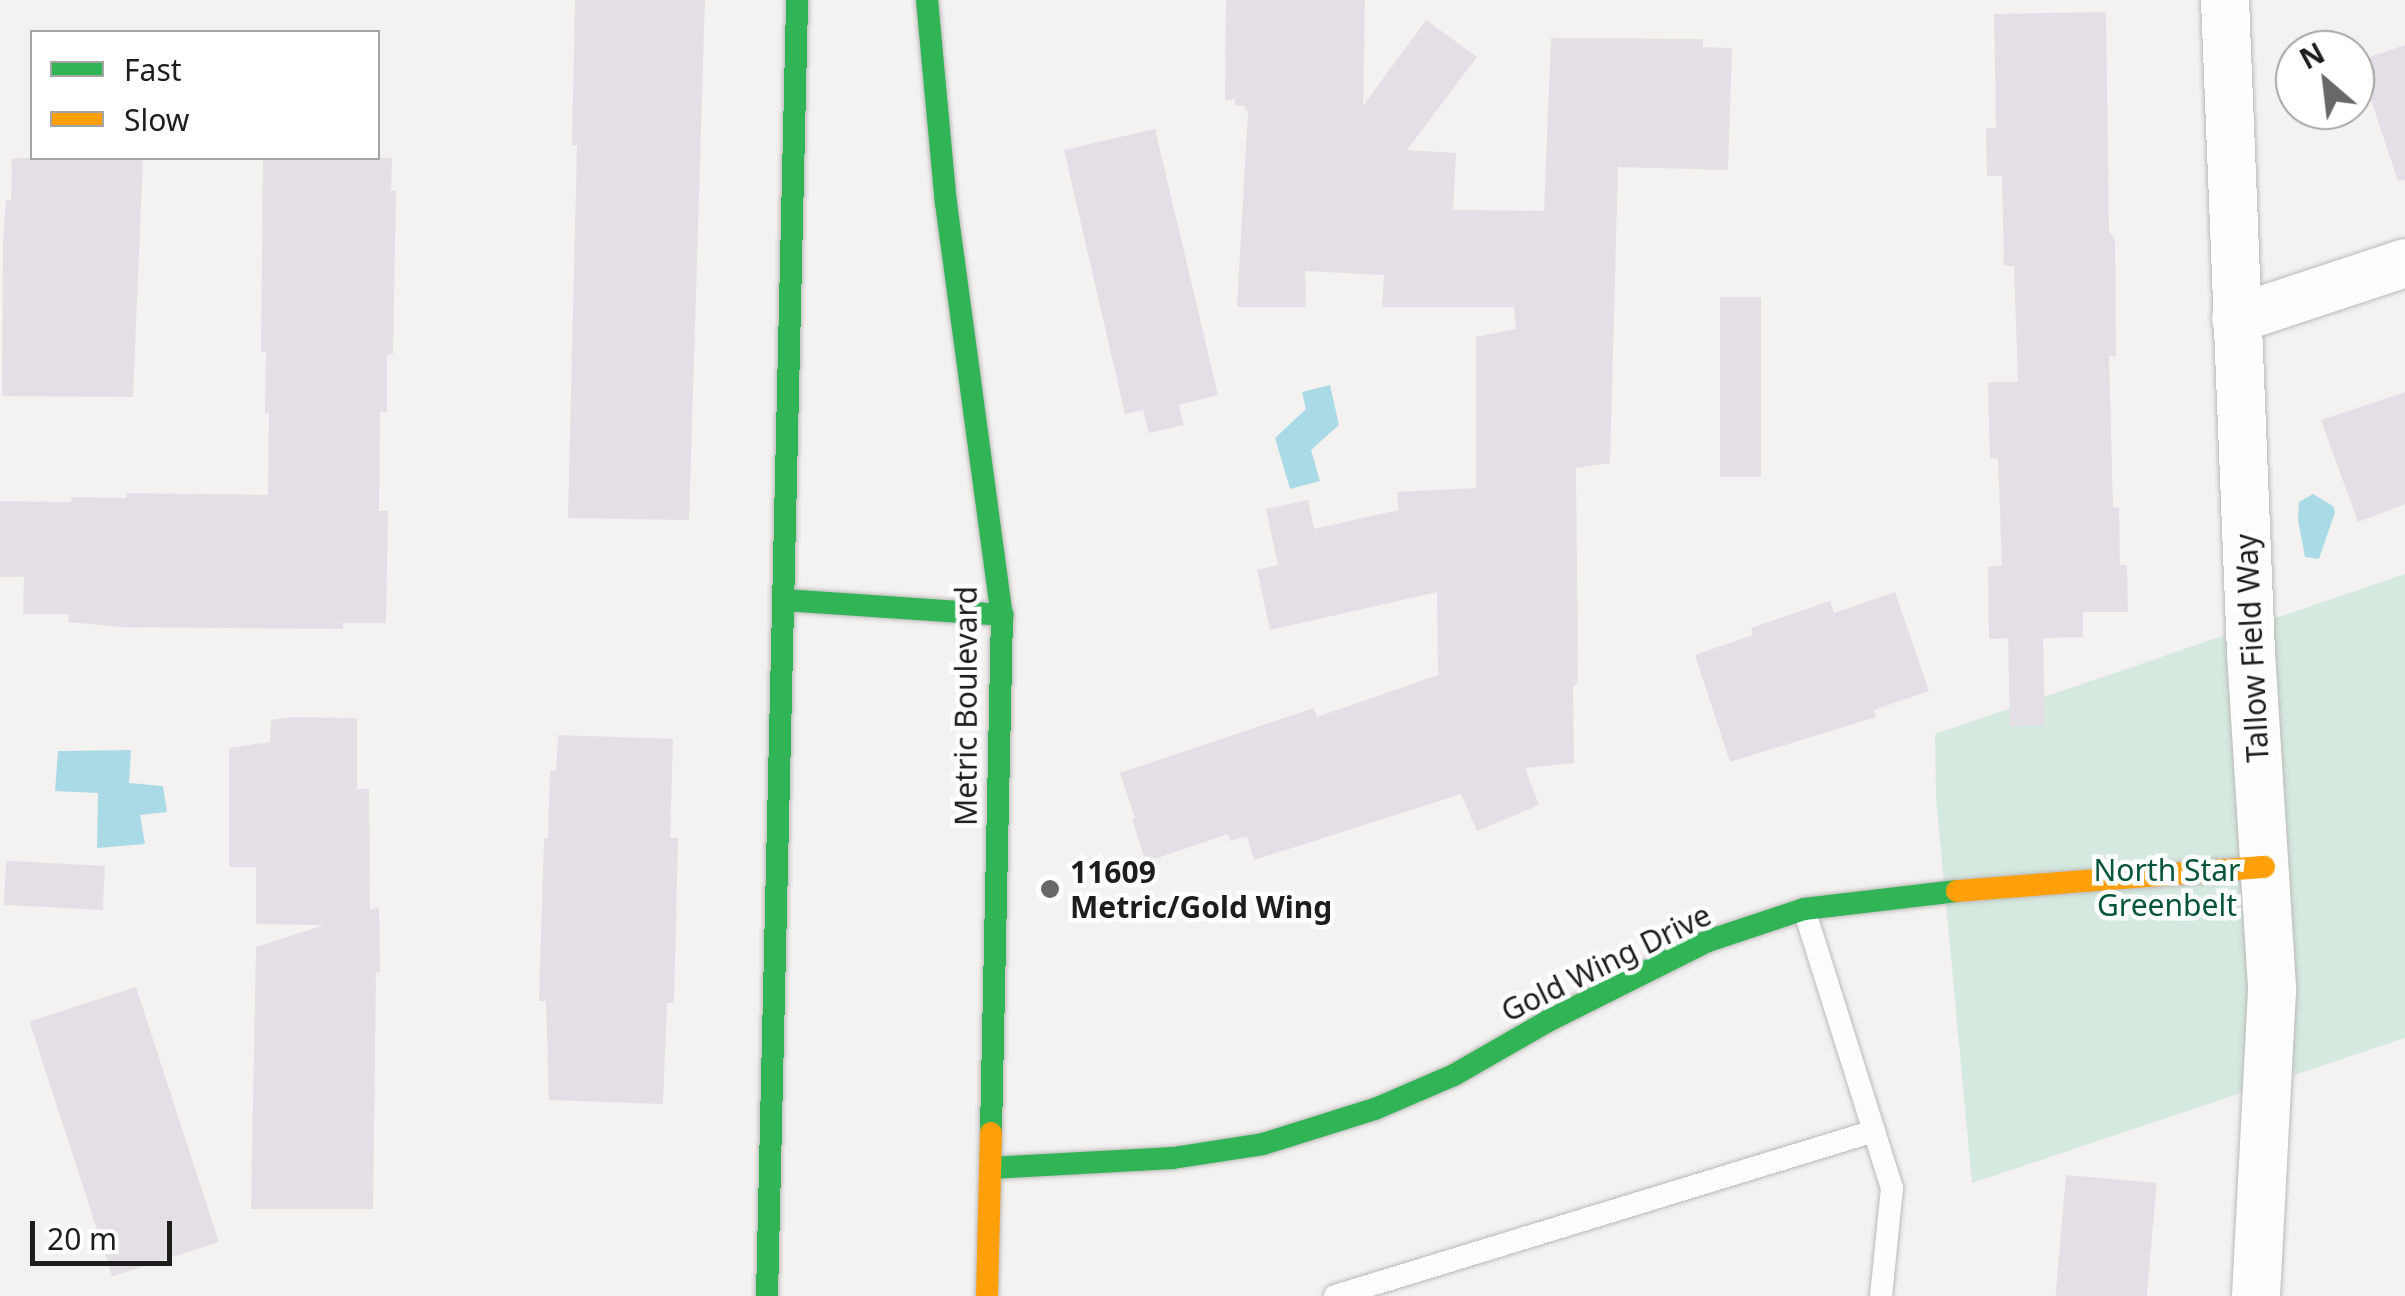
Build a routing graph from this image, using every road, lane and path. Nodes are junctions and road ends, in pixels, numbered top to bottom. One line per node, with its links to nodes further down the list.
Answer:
1 (797, 0): 6 (main road)
2 (927, 0): 7 (main road, Metric Boulevard)
3 (2225, 0): 5 (street, Tallow Field Way)
4 (2405, 263): 5 (street)
5 (2236, 319): 8 (street, Tallow Field Way)
6 (784, 600): 7 (main road); 12 (main road)
7 (1002, 615): 11 (main road, Metric Boulevard)
8 (2264, 868): 9 (main road, Gold Wing Drive); 16 (street, Tallow Field Way)
9 (1804, 910): 10 (lane); 11 (main road, Gold Wing Drive)
10 (1874, 1130): 14 (lane); 15 (lane)
11 (990, 1168): 13 (main road, Metric Boulevard)
12 (766, 1296)
13 (987, 1296)
14 (1335, 1296)
15 (1880, 1296)
16 (2256, 1296)

